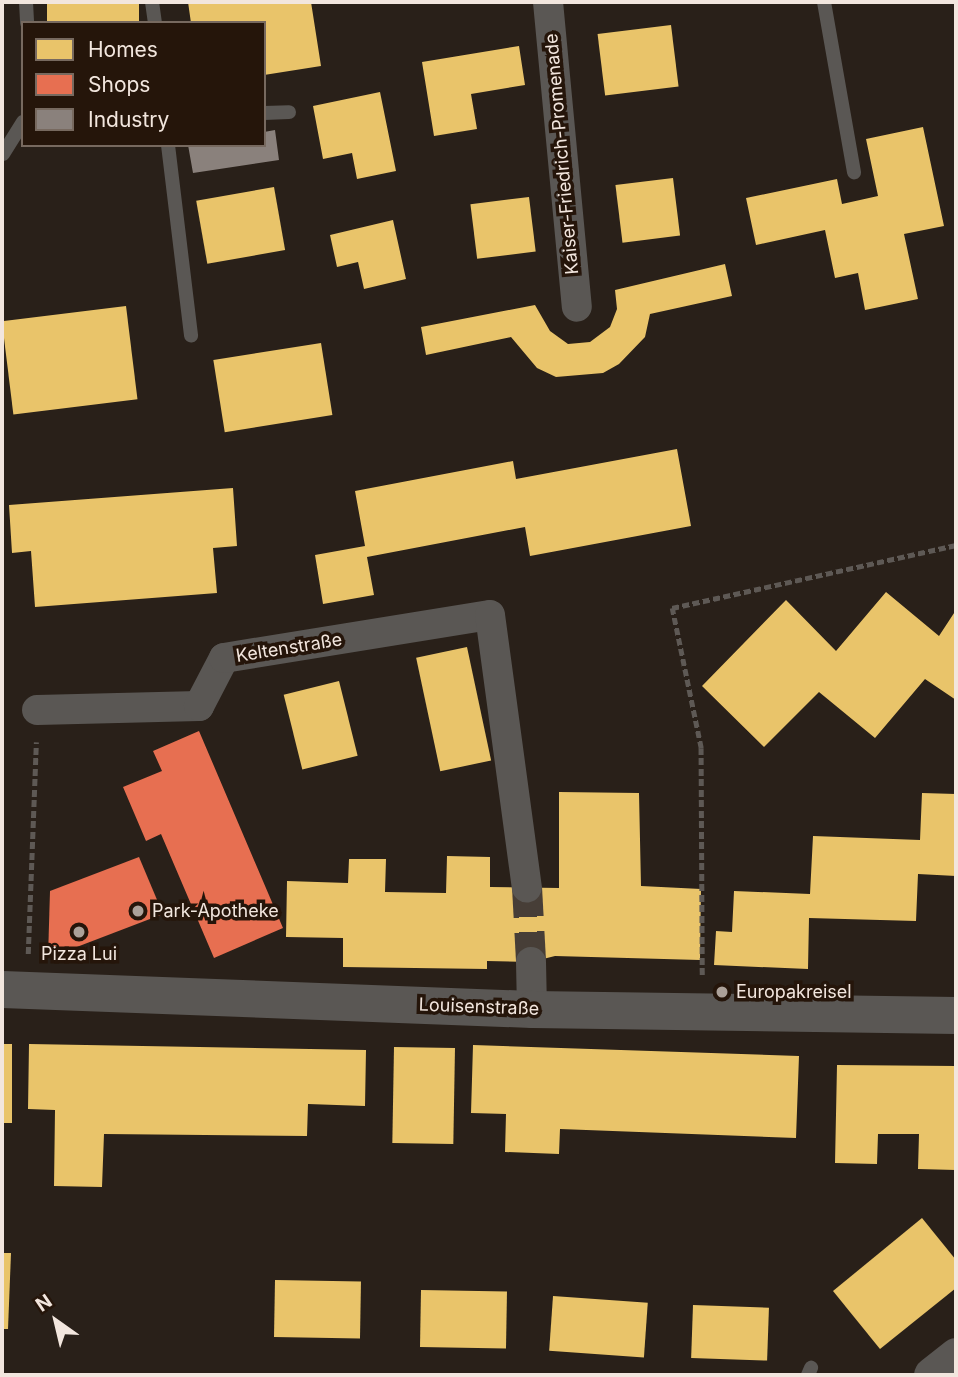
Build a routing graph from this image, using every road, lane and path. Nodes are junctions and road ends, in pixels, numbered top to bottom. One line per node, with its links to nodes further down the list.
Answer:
1 (26, 2): 5 (lane)
2 (152, 2): 6 (lane)
3 (548, 2): 13 (street, Kaiser-Friedrich-Promenade)
4 (824, 2): 12 (lane)
5 (27, 21)
6 (155, 21)
7 (289, 112): 8 (lane)
8 (266, 113)
9 (21, 125): 11 (lane)
10 (168, 147): 14 (lane)
11 (3, 155)
12 (854, 172)
13 (577, 307)
14 (191, 336)
15 (956, 545): 21 (path)
16 (37, 710): 17 (street, Keltenstraße); 19 (path)
17 (527, 887)
18 (531, 962): 20 (street)
19 (14, 989): 20 (street, Louisenstraße)
20 (532, 1009): 21 (street, Louisenstraße)
21 (702, 1011): 22 (street, Louisenstraße)
22 (956, 1015)
23 (956, 1356): 24 (street)
24 (932, 1375)

